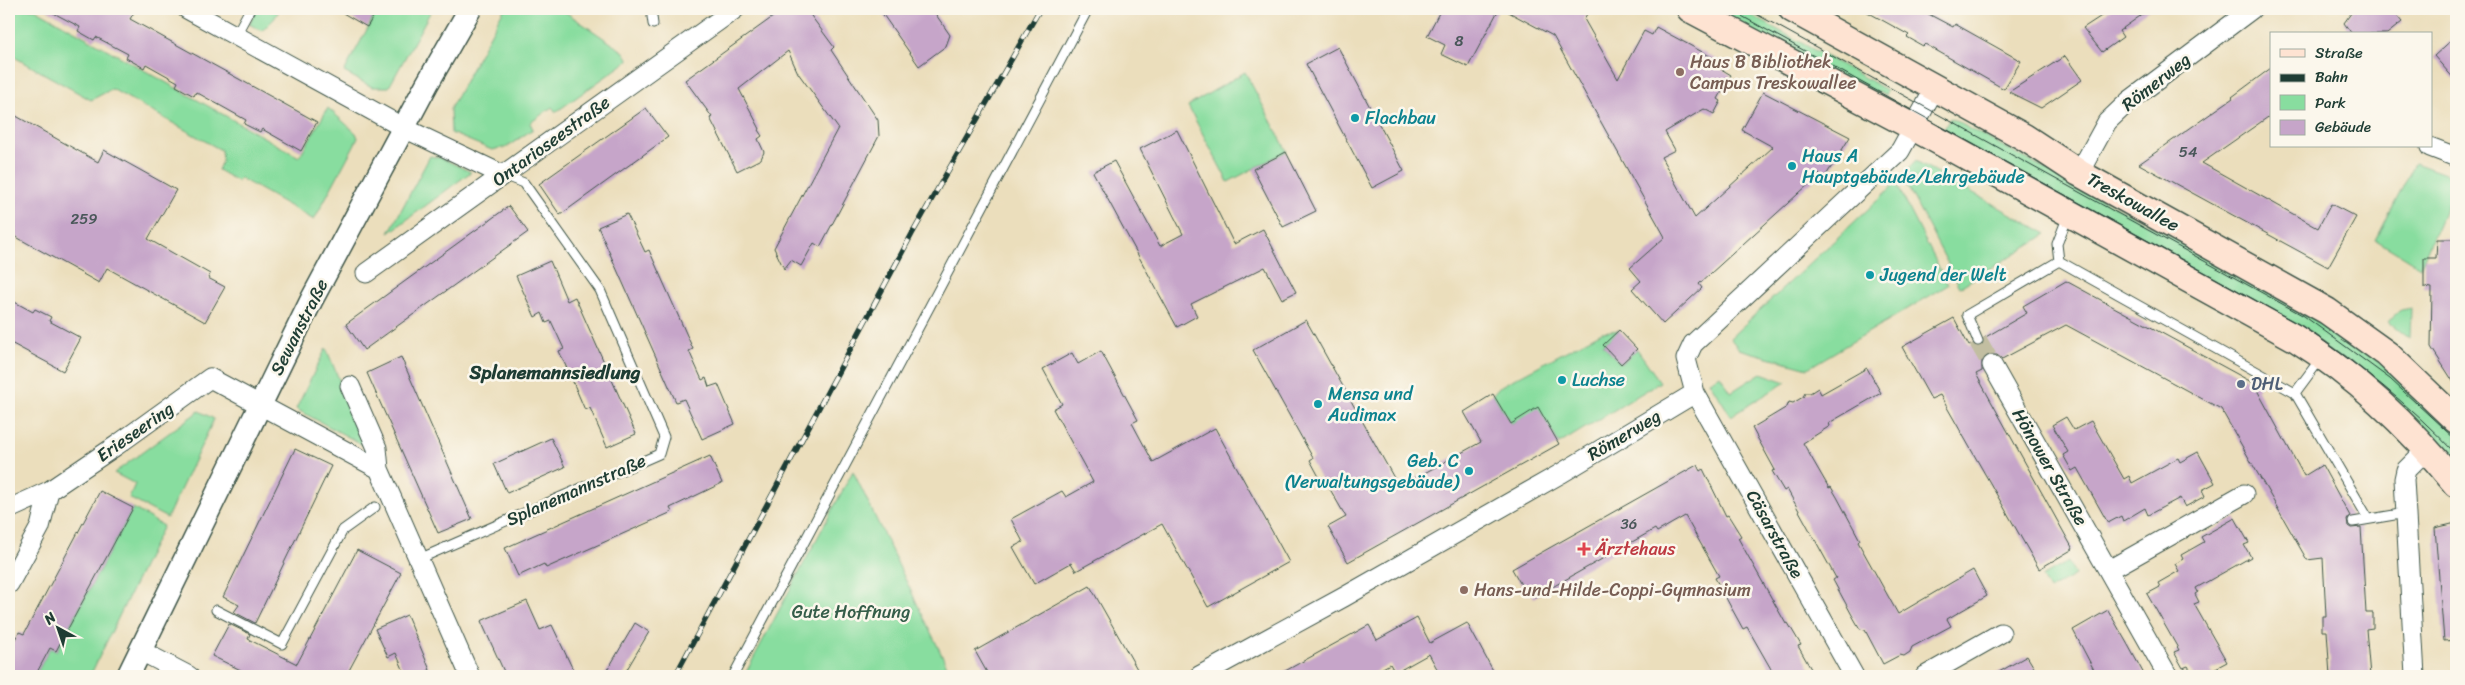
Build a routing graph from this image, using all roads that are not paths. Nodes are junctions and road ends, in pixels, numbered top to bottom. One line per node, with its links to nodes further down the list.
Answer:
1 (188, 9): 11 (street)
2 (250, 9): 11 (lane)
3 (470, 9): 14 (street, Sewanstraße)
4 (651, 9): 10 (lane)
5 (735, 9): 18 (street, Ontarioseestraße)
6 (1088, 9): 49 (lane)
7 (1690, 9): 13 (main road)
8 (1792, 9): 12 (main road, Treskowallee)
9 (2252, 9): 17 (street, Römerweg)
10 (653, 24)
11 (236, 35): 14 (street)
12 (1935, 88): 13 (street); 17 (main road, Treskowallee)
13 (1914, 127): 19 (main road); 26 (street)
14 (404, 128): 18 (street, Splanemannstraße); 28 (street, Sewanstraße)
15 (2432, 148): 16 (street)
16 (2456, 157)
17 (2079, 172): 29 (main road, Treskowallee)
18 (503, 175): 21 (street, Ontarioseestraße); 40 (lane, Splanemannstraße)
19 (2070, 213): 20 (lane); 23 (main road)
20 (2059, 261): 22 (lane); 27 (lane)
21 (366, 273)
22 (1978, 341)
23 (2323, 356): 27 (lane); 30 (main road)
24 (1992, 365): 41 (street, Hönower Straße)
25 (350, 386): 31 (street)
26 (1695, 393): 50 (street, Römerweg); 51 (street, Cäsarstraße)
27 (2295, 393): 38 (lane)
28 (260, 406): 31 (street); 33 (street, Erieseering); 45 (street, Sewanstraße)
29 (2456, 420)
30 (2427, 449): 32 (main road); 37 (street)
31 (378, 469): 40 (street)
32 (2456, 484)
33 (49, 491): 36 (street, Erieseering); 42 (street)
34 (2244, 494): 41 (street)
35 (375, 508): 43 (lane)
36 (9, 509)
37 (2406, 513): 38 (lane); 54 (street)
38 (2368, 518): 39 (lane)
39 (2353, 522)
40 (419, 559): 48 (street)
41 (2109, 570): 53 (street, Hönower Straße)
42 (9, 584)
43 (216, 610)
44 (2001, 633): 52 (street)
45 (141, 651): 46 (street, Sewanstraße); 47 (street)
46 (128, 676)
47 (188, 676)
48 (470, 676)
49 (733, 676)
50 (1199, 676)
51 (1854, 676)
52 (1925, 676)
53 (2168, 676)
54 (2415, 676)

